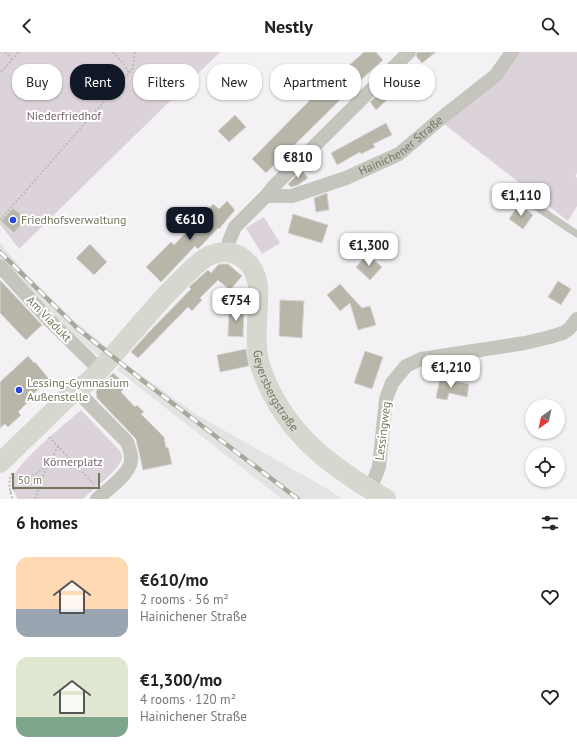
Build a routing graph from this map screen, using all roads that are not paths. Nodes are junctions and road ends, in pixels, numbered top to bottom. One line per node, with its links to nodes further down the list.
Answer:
1 (409, 52): 3 (street)
2 (512, 52): 3 (street, Hainichener Straße)
3 (266, 196): 6 (street)
4 (532, 204): 5 (lane)
5 (577, 234)
6 (227, 252): 9 (main road); 12 (main road, Geyersbergstraße)
7 (0, 266): 9 (street, Am Viadukt)
8 (577, 319): 12 (street, Lessingweg)
9 (100, 370): 10 (main road)
10 (77, 391): 11 (main road); 13 (street)
11 (0, 463)
12 (378, 494)
13 (105, 496)

